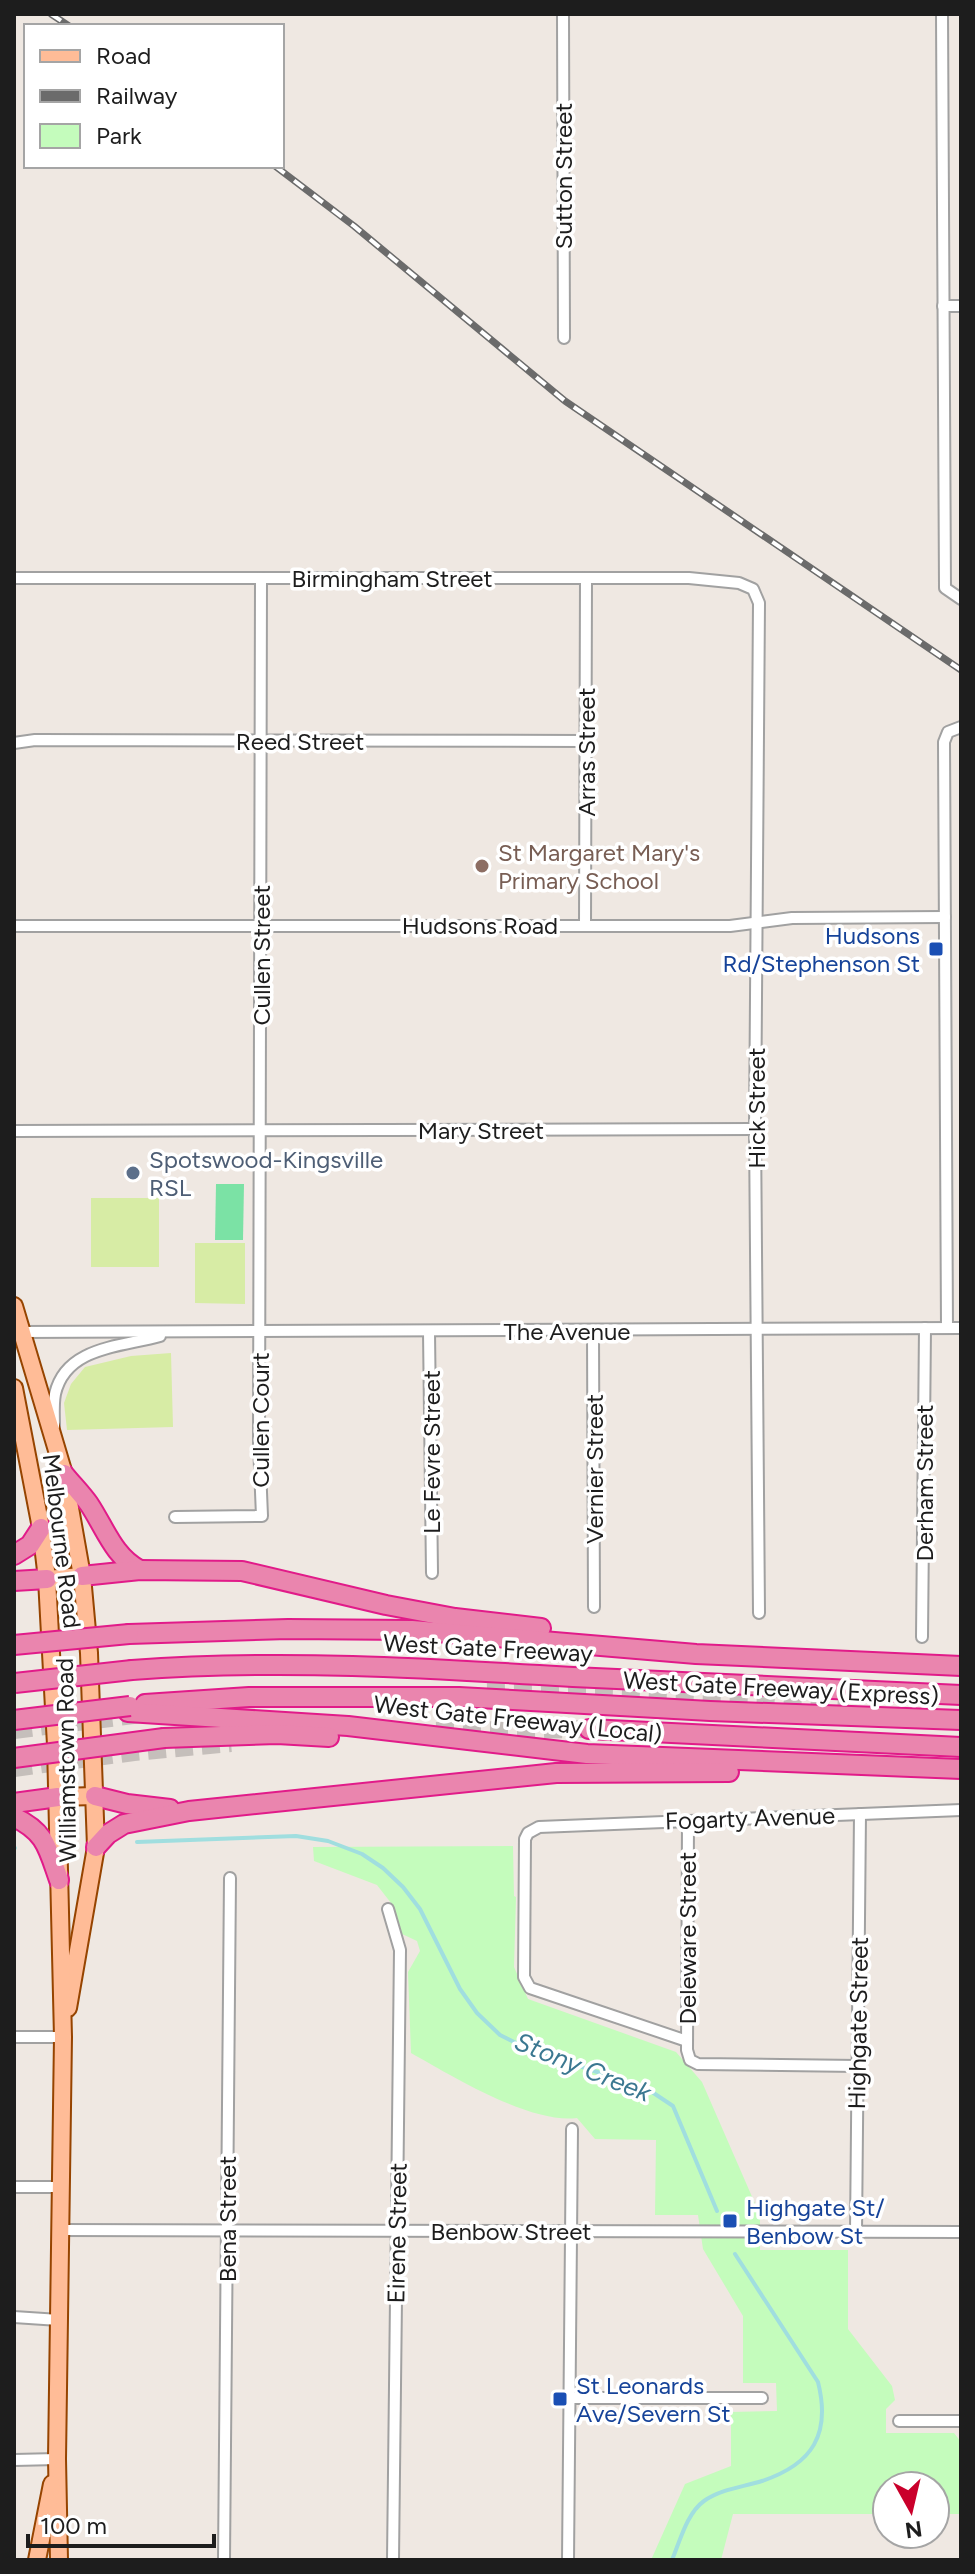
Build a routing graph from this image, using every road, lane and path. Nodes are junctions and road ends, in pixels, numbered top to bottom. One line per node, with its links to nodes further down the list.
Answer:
1 (563, 14): 5 (street, Sutton Street)
2 (942, 14): 3 (street)
3 (943, 306): 4 (street); 9 (street)
4 (961, 306)
5 (564, 338)
6 (14, 578): 8 (street, Birmingham Street)
7 (586, 578): 8 (street, Birmingham Street); 10 (street, Birmingham Street); 13 (street, Arras Street)
8 (261, 579): 12 (street, Cullen Street)
9 (961, 599)
10 (759, 603): 16 (street, Hick Street)
11 (956, 728): 15 (street)
12 (261, 741): 13 (street, Reed Street); 14 (street, Reed Street); 17 (street, Cullen Street)
13 (586, 741): 18 (street, Arras Street)
14 (14, 743)
15 (945, 917): 16 (street, Hudsons Road); 26 (street)
16 (757, 922): 18 (street, Hudsons Road); 20 (street, Hick Street)
17 (261, 925): 18 (street, Hudsons Road); 19 (street, Hudsons Road); 21 (street, Cullen Street)
18 (585, 925)
19 (14, 926)
20 (755, 1129): 21 (street, Mary Street); 24 (street, Hick Street)
21 (260, 1130): 22 (street, Mary Street); 29 (street, Cullen Street)
22 (14, 1131)
23 (14, 1306): 28 (main road, Melbourne Road)
24 (757, 1328): 25 (street, The Avenue); 31 (street, The Avenue); 45 (street, Hick Street)
25 (925, 1328): 26 (street, The Avenue); 46 (street, Derham Street)
26 (947, 1328): 27 (street, The Avenue)
27 (961, 1328)
28 (18, 1332): 32 (street, The Avenue); 34 (main road, Melbourne Road)
29 (259, 1332): 30 (street, The Avenue); 32 (street, The Avenue); 36 (street, Cullen Court)
30 (429, 1332): 31 (street, The Avenue); 40 (street, Le Fevre Street)
31 (593, 1332): 44 (street, Vernier Street)
32 (174, 1333): 34 (street, The Avenue)
33 (14, 1388): 37 (main road, Melbourne Road)
34 (53, 1432): 35 (main road, Melbourne Road)
35 (64, 1474): 39 (highway); 41 (main road, Melbourne Road)
36 (175, 1517)
37 (41, 1528): 38 (highway); 42 (main road, Melbourne Road)
38 (14, 1555)
39 (140, 1570): 41 (highway); 48 (highway)
40 (432, 1573)
41 (82, 1576): 42 (main road); 61 (main road, Williamstown Road)
42 (47, 1579): 43 (highway); 62 (main road, Melbourne Road)
43 (14, 1581)
44 (594, 1607)
45 (759, 1613)
46 (922, 1637)
47 (14, 1645): 48 (highway, bridge)
48 (824, 1660): 49 (highway)
49 (961, 1666)
50 (14, 1683): 51 (highway, West Gate Freeway, bridge)
51 (961, 1695)
52 (129, 1709): 53 (highway, West Gate Freeway (Local), bridge); 54 (highway, West Gate Freeway (Express)); 56 (highway, West Gate Freeway (Local))
53 (14, 1720)
54 (961, 1720)
55 (589, 1729): 57 (highway)
56 (491, 1743): 58 (highway, bridge); 59 (highway, West Gate Freeway (Local))
57 (961, 1747)
58 (14, 1758)
59 (893, 1767): 60 (highway, West Gate Freeway (Local)); 65 (highway)
60 (961, 1769)
61 (95, 1796): 62 (main road); 65 (highway); 69 (main road, Williamstown Road)
62 (58, 1797): 63 (highway); 71 (main road, Williamstown Road)
63 (14, 1803)
64 (961, 1810): 66 (street, Fogarty Avenue)
65 (189, 1811): 69 (highway)
66 (860, 1814): 68 (street, Fogarty Avenue); 76 (street, Highgate Street)
67 (14, 1817): 71 (highway)
68 (688, 1821): 75 (street, Deleware Street); 75 (street, Fogarty Avenue)
69 (96, 1847): 74 (main road, Williamstown Road)
70 (230, 1878): 81 (street, Bena Street)
71 (59, 1880): 74 (main road, Williamstown Road)
72 (388, 1909): 82 (street, Eirene Street)
73 (14, 2037): 74 (street)
74 (63, 2037): 79 (main road, Williamstown Road)
75 (687, 2041): 76 (street, Deleware Street)
76 (858, 2066): 84 (street, Highgate Street)
77 (572, 2129): 83 (street)
78 (14, 2187): 79 (street)
79 (61, 2187): 80 (main road, Williamstown Road)
80 (60, 2230): 81 (street, Benbow Street); 87 (main road, Williamstown Road)
81 (227, 2231): 82 (street, Benbow Street); 96 (street, Bena Street)
82 (396, 2231): 83 (street, Benbow Street); 97 (street, Eirene Street)
83 (572, 2232): 84 (street, Benbow Street); 88 (street)
84 (856, 2232): 85 (street, Benbow Street)
85 (961, 2232)
86 (14, 2317): 87 (street)
87 (59, 2320): 92 (main road, Williamstown Road)
88 (569, 2398): 89 (street); 98 (street)
89 (762, 2398)
90 (899, 2421): 91 (street)
91 (961, 2421)
92 (57, 2459): 93 (street); 94 (main road, Williamstown Road); 95 (main road, Williamstown Road)
93 (14, 2460)
94 (37, 2560)
95 (59, 2560)
96 (224, 2560)
97 (393, 2560)
98 (568, 2560)

